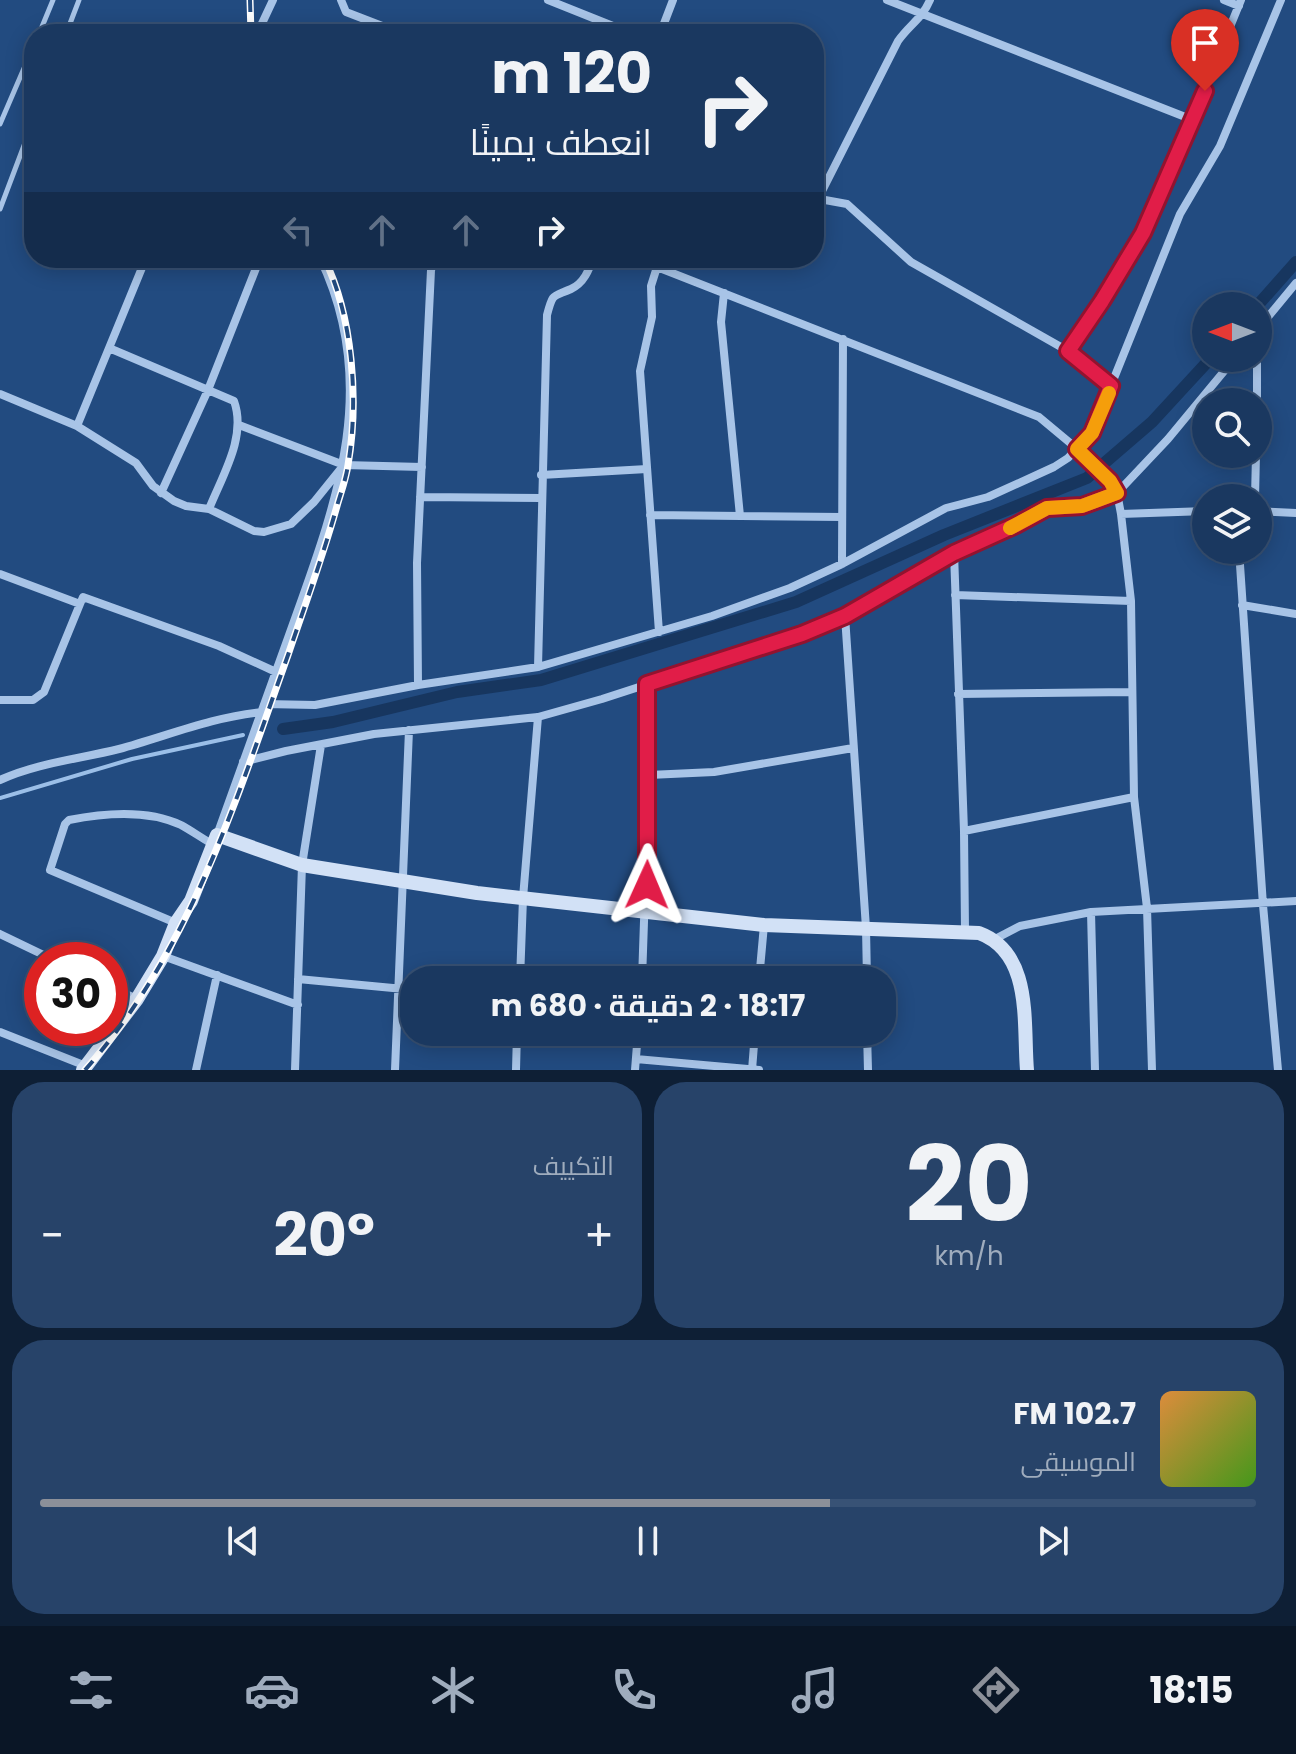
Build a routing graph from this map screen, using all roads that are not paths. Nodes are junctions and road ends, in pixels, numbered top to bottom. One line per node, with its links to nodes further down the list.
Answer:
1 (53, 0): 13 (lane)
2 (79, 0): 14 (lane)
3 (273, 0): 15 (street)
4 (341, 0): 16 (street)
5 (548, 0): 17 (street)
6 (673, 0): 18 (street)
7 (887, 0): 12 (street)
8 (930, 0): 12 (street)
9 (1224, 0): 11 (street)
10 (1281, 0): 42 (street)
11 (1240, 3): 20 (street)
12 (924, 14): 20 (street); 23 (street)
13 (43, 24)
14 (70, 24)
15 (262, 24)
16 (377, 24)
17 (608, 24)
18 (664, 24)
19 (24, 68): 21 (lane)
20 (1193, 120): 40 (street)
21 (0, 124)
22 (24, 145): 25 (lane)
23 (824, 183)
24 (824, 200): 40 (street)
25 (0, 209)
26 (142, 268): 39 (street)
27 (256, 268): 43 (street)
28 (325, 268): 34 (street)
29 (328, 268): 34 (street)
30 (432, 268): 49 (street)
31 (589, 268): 51 (street)
32 (657, 268): 50 (street)
33 (660, 268): 36 (street)
34 (328, 274): 48 (street)
35 (1296, 283): 37 (street)
36 (724, 293): 38 (street); 62 (street)
37 (1272, 312)
38 (843, 339): 47 (street); 63 (street)
39 (109, 348): 43 (street); 46 (street)
40 (1068, 351): 42 (street)
41 (1224, 372): 53 (street)
42 (1111, 386): 47 (street)
43 (208, 390): 45 (street); 52 (street)
44 (0, 394): 46 (street)
45 (239, 425): 48 (street); 56 (street)
46 (77, 426): 52 (street)
47 (1077, 449): 53 (street); 65 (street)
48 (344, 465): 49 (street); 56 (street); 76 (street)
49 (422, 467): 54 (street)
50 (647, 469): 51 (street); 61 (street)
51 (541, 475): 55 (street)
52 (161, 493): 56 (street)
53 (1117, 493): 60 (street); 64 (street)
54 (420, 497): 55 (street); 78 (street)
55 (541, 498): 75 (street)
56 (209, 509)
57 (1192, 511): 60 (street)
58 (1272, 512): 59 (street)
59 (1296, 513)
60 (1121, 514): 69 (street)
61 (650, 515): 62 (street); 74 (street)
62 (740, 516): 63 (street)
63 (842, 517): 65 (street)
64 (954, 553): 68 (street); 73 (street)
65 (842, 564): 74 (street)
66 (1240, 564): 71 (street)
67 (0, 574): 70 (street)
68 (955, 595): 69 (street); 80 (street)
69 (1131, 601): 79 (street)
70 (80, 604): 76 (street); 81 (street)
71 (1242, 605): 72 (street); 97 (street)
72 (1296, 614)
73 (845, 616): 77 (street); 86 (street)
74 (659, 632): 75 (street)
75 (538, 667): 78 (street)
76 (276, 672): 82 (street)
77 (647, 684): 83 (street); 88 (street)
78 (418, 685): 82 (street)
79 (1132, 692): 80 (street); 90 (street)
80 (958, 694): 91 (street)
81 (0, 700)
82 (264, 708): 87 (street); 89 (street)
83 (538, 717): 84 (street); 95 (street)
84 (409, 730): 85 (street); 94 (street)
85 (321, 745): 87 (street); 93 (street)
86 (853, 748): 88 (street); 103 (street)
87 (243, 762): 92 (street)
88 (649, 775): 100 (street)
89 (0, 780)
90 (1134, 797): 91 (street); 98 (street)
91 (964, 831): 104 (street)
92 (216, 840): 93 (street); 101 (street); 101 (street)
93 (302, 865): 94 (street); 114 (street)
94 (404, 881): 95 (street); 115 (street)
95 (523, 898): 100 (street); 109 (street)
96 (1296, 901): 97 (street)
97 (1263, 905): 98 (street); 137 (street)
98 (1147, 908): 99 (street); 136 (street)
99 (1091, 912): 106 (street); 135 (street)
100 (646, 913): 102 (street); 110 (street)
101 (176, 923): 108 (street)
102 (764, 925): 103 (street); 111 (street)
103 (866, 928): 104 (street); 112 (street)
104 (965, 931): 106 (street)
105 (0, 934): 107 (street)
106 (995, 939): 134 (street)
107 (24, 946)
108 (163, 956): 113 (street); 117 (street)
109 (521, 966)
110 (643, 966)
111 (760, 966)
112 (867, 966)
113 (217, 975): 118 (street); 126 (street)
114 (298, 979): 115 (street); 118 (street)
115 (399, 989): 128 (street)
116 (128, 995): 117 (street)
117 (137, 999): 125 (street)
118 (298, 1005): 127 (street)
119 (0, 1032): 125 (street)
120 (517, 1046): 129 (street)
121 (637, 1046): 124 (street)
122 (754, 1046): 131 (street)
123 (867, 1046): 133 (street)
124 (636, 1059): 130 (street); 131 (street)
125 (85, 1068)
126 (196, 1070)
127 (295, 1070)
128 (395, 1070)
129 (516, 1070)
130 (635, 1070)
131 (752, 1070): 132 (street)
132 (759, 1070)
133 (868, 1070)
134 (1027, 1070)
135 (1095, 1070)
136 (1152, 1070)
137 (1278, 1070)

